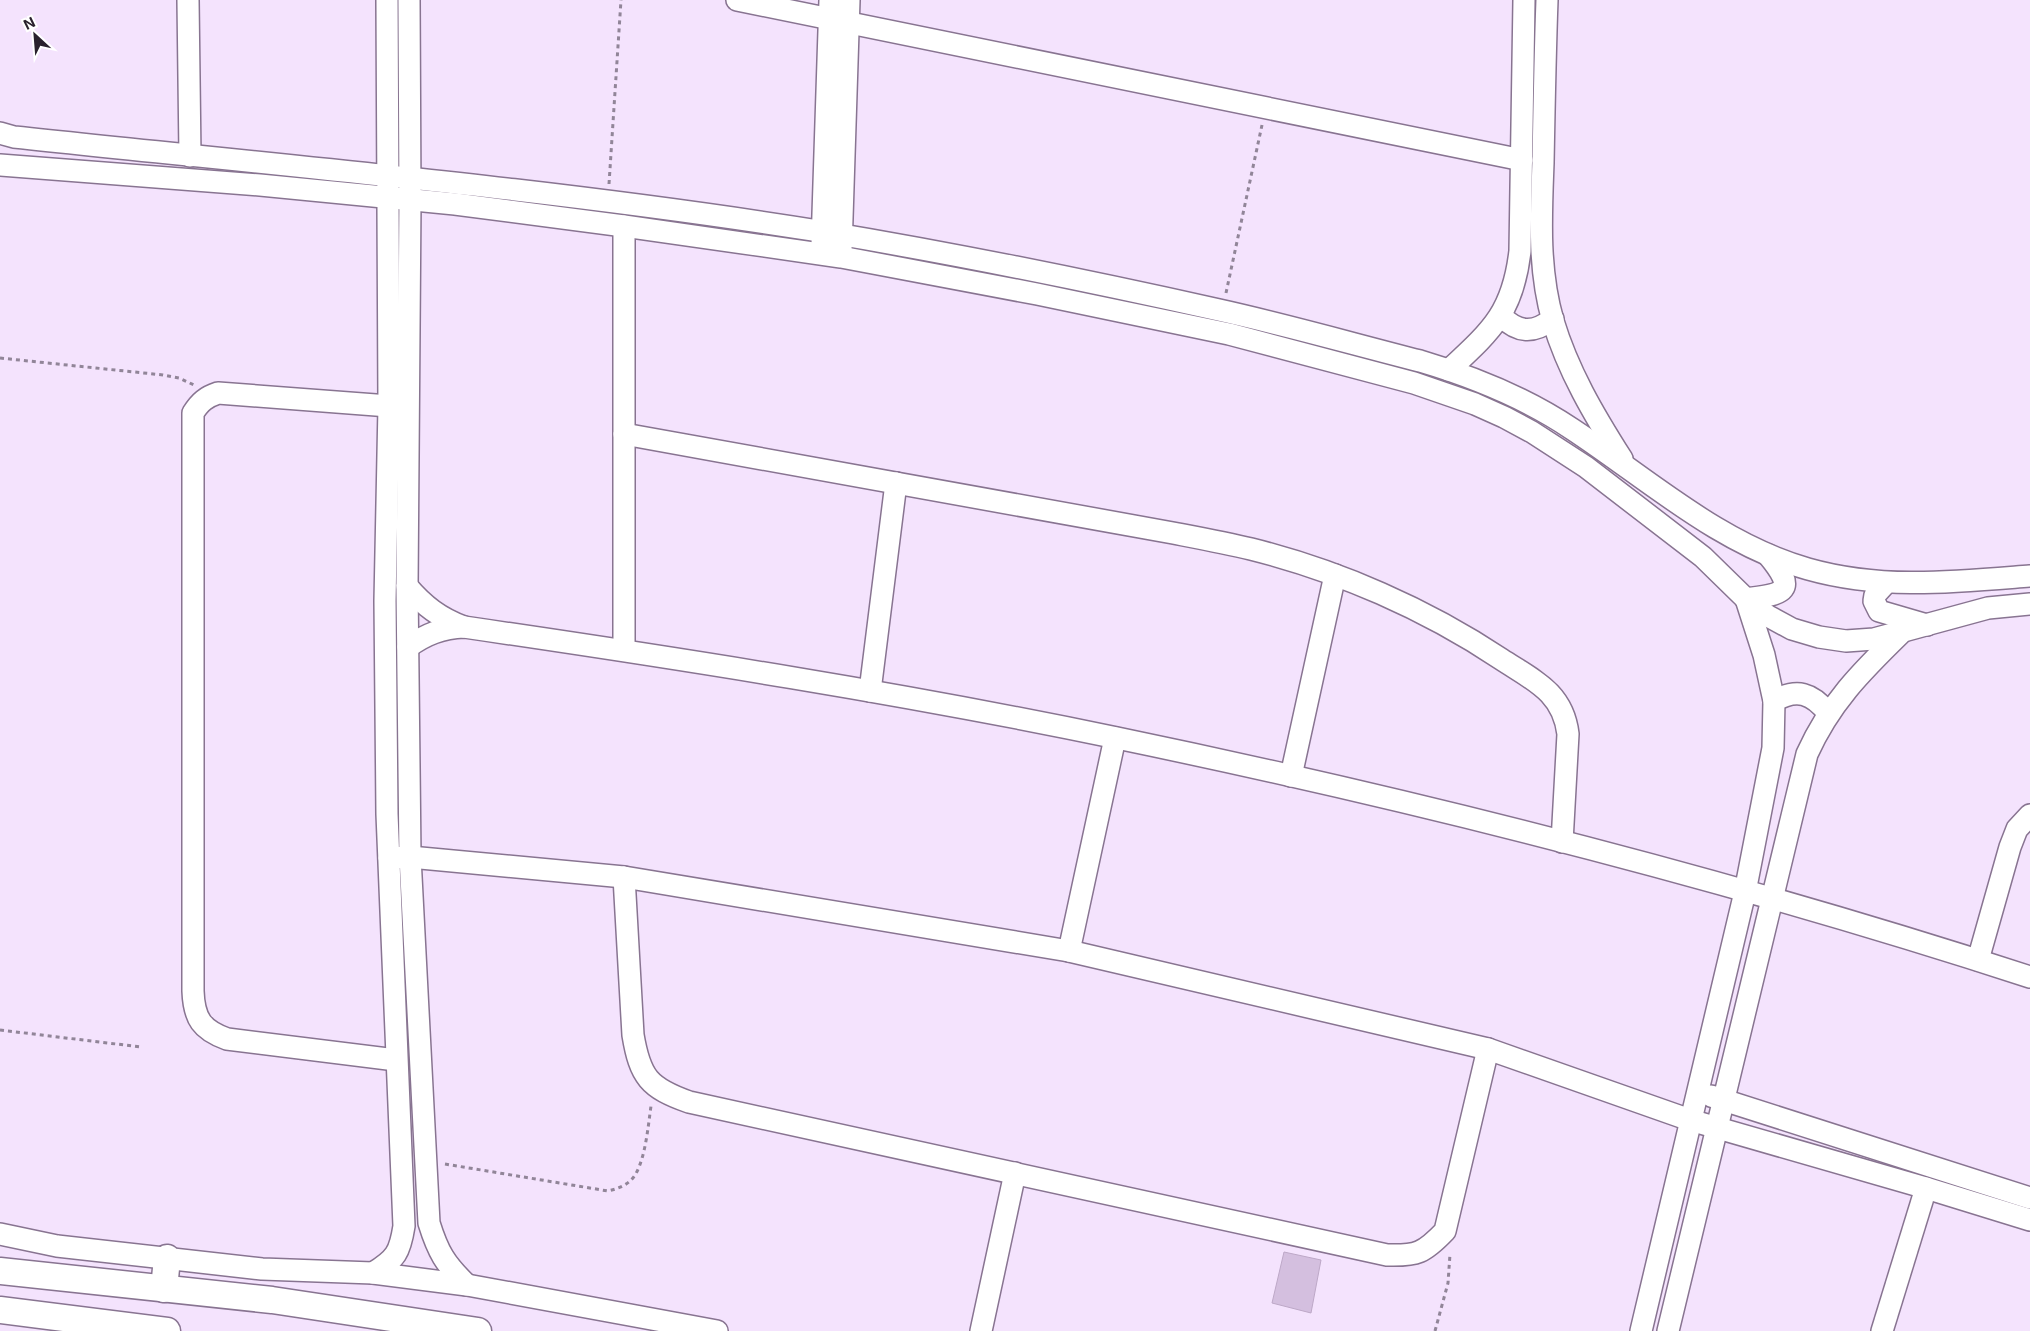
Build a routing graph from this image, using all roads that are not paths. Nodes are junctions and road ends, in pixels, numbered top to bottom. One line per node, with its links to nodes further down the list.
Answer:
1 (188, 0): 10 (street)
2 (387, 0): 13 (street)
3 (409, 0): 14 (street)
4 (737, 0): 8 (street)
5 (849, 0): 8 (street)
6 (1524, 0): 11 (street)
7 (1547, 0): 21 (street)
8 (837, 14): 11 (street); 18 (street)
9 (0, 134): 10 (street)
10 (190, 156): 13 (street)
11 (1522, 160): 20 (street)
12 (0, 165): 15 (street)
13 (388, 176): 14 (street); 15 (street)
14 (410, 178): 16 (street); 18 (street)
15 (388, 198): 16 (street); 23 (street)
16 (410, 200): 17 (street); 31 (street)
17 (624, 226): 19 (street); 24 (street)
18 (832, 234): 19 (street); 22 (street)
19 (831, 255): 32 (street)
20 (1501, 316): 21 (street); 22 (street)
21 (1553, 319): 25 (street)
22 (1449, 370): 25 (street)
23 (389, 406): 47 (street); 55 (street)
24 (624, 434): 26 (street); 38 (street)
25 (1627, 468): 27 (street)
26 (896, 483): 28 (street); 39 (street)
27 (1768, 555): 30 (street); 32 (street)
28 (1335, 575): 43 (street); 45 (street)
29 (2030, 576): 30 (street)
30 (1886, 583): 34 (street)
31 (407, 586): 35 (street); 37 (street)
32 (1746, 599): 36 (street); 40 (street)
33 (2030, 604): 34 (street)
34 (1928, 625): 36 (street)
35 (464, 627): 37 (street); 38 (street)
36 (1901, 633): 41 (street)
37 (408, 647): 46 (street)
38 (624, 650): 39 (street)
39 (870, 691): 42 (street)
40 (1774, 701): 41 (street); 49 (street)
41 (1828, 713): 50 (street)
42 (1115, 738): 43 (street); 51 (street)
43 (1291, 776): 45 (street)
44 (2030, 815): 52 (street)
45 (1562, 842): 49 (street)
46 (410, 857): 47 (street); 48 (street); 68 (street)
47 (389, 858): 55 (street)
48 (624, 877): 51 (street); 60 (street)
49 (1745, 892): 50 (street); 56 (street)
50 (1772, 899): 52 (street); 57 (street)
51 (1069, 951): 54 (street)
52 (1978, 960): 53 (street)
53 (2030, 977)
54 (1488, 1049): 58 (street); 60 (street)
55 (396, 1060): 67 (street)
56 (1697, 1092): 57 (street); 58 (street)
57 (1724, 1100): 59 (street); 62 (street)
58 (1690, 1120): 59 (street); 75 (street)
59 (1717, 1128): 61 (street); 76 (street)
60 (1016, 1173): 74 (street)
61 (1926, 1188): 63 (street); 77 (street)
62 (2030, 1198)
63 (2030, 1220)
64 (0, 1234): 65 (street)
65 (167, 1258): 67 (street); 69 (street)
66 (0, 1271): 69 (street)
67 (373, 1273): 68 (street)
68 (467, 1286): 73 (street)
69 (164, 1289): 72 (street)
70 (0, 1310): 71 (street)
71 (167, 1331)
72 (478, 1331)
73 (717, 1331)
74 (981, 1331)
75 (1641, 1331)
76 (1668, 1331)
77 (1882, 1331)

